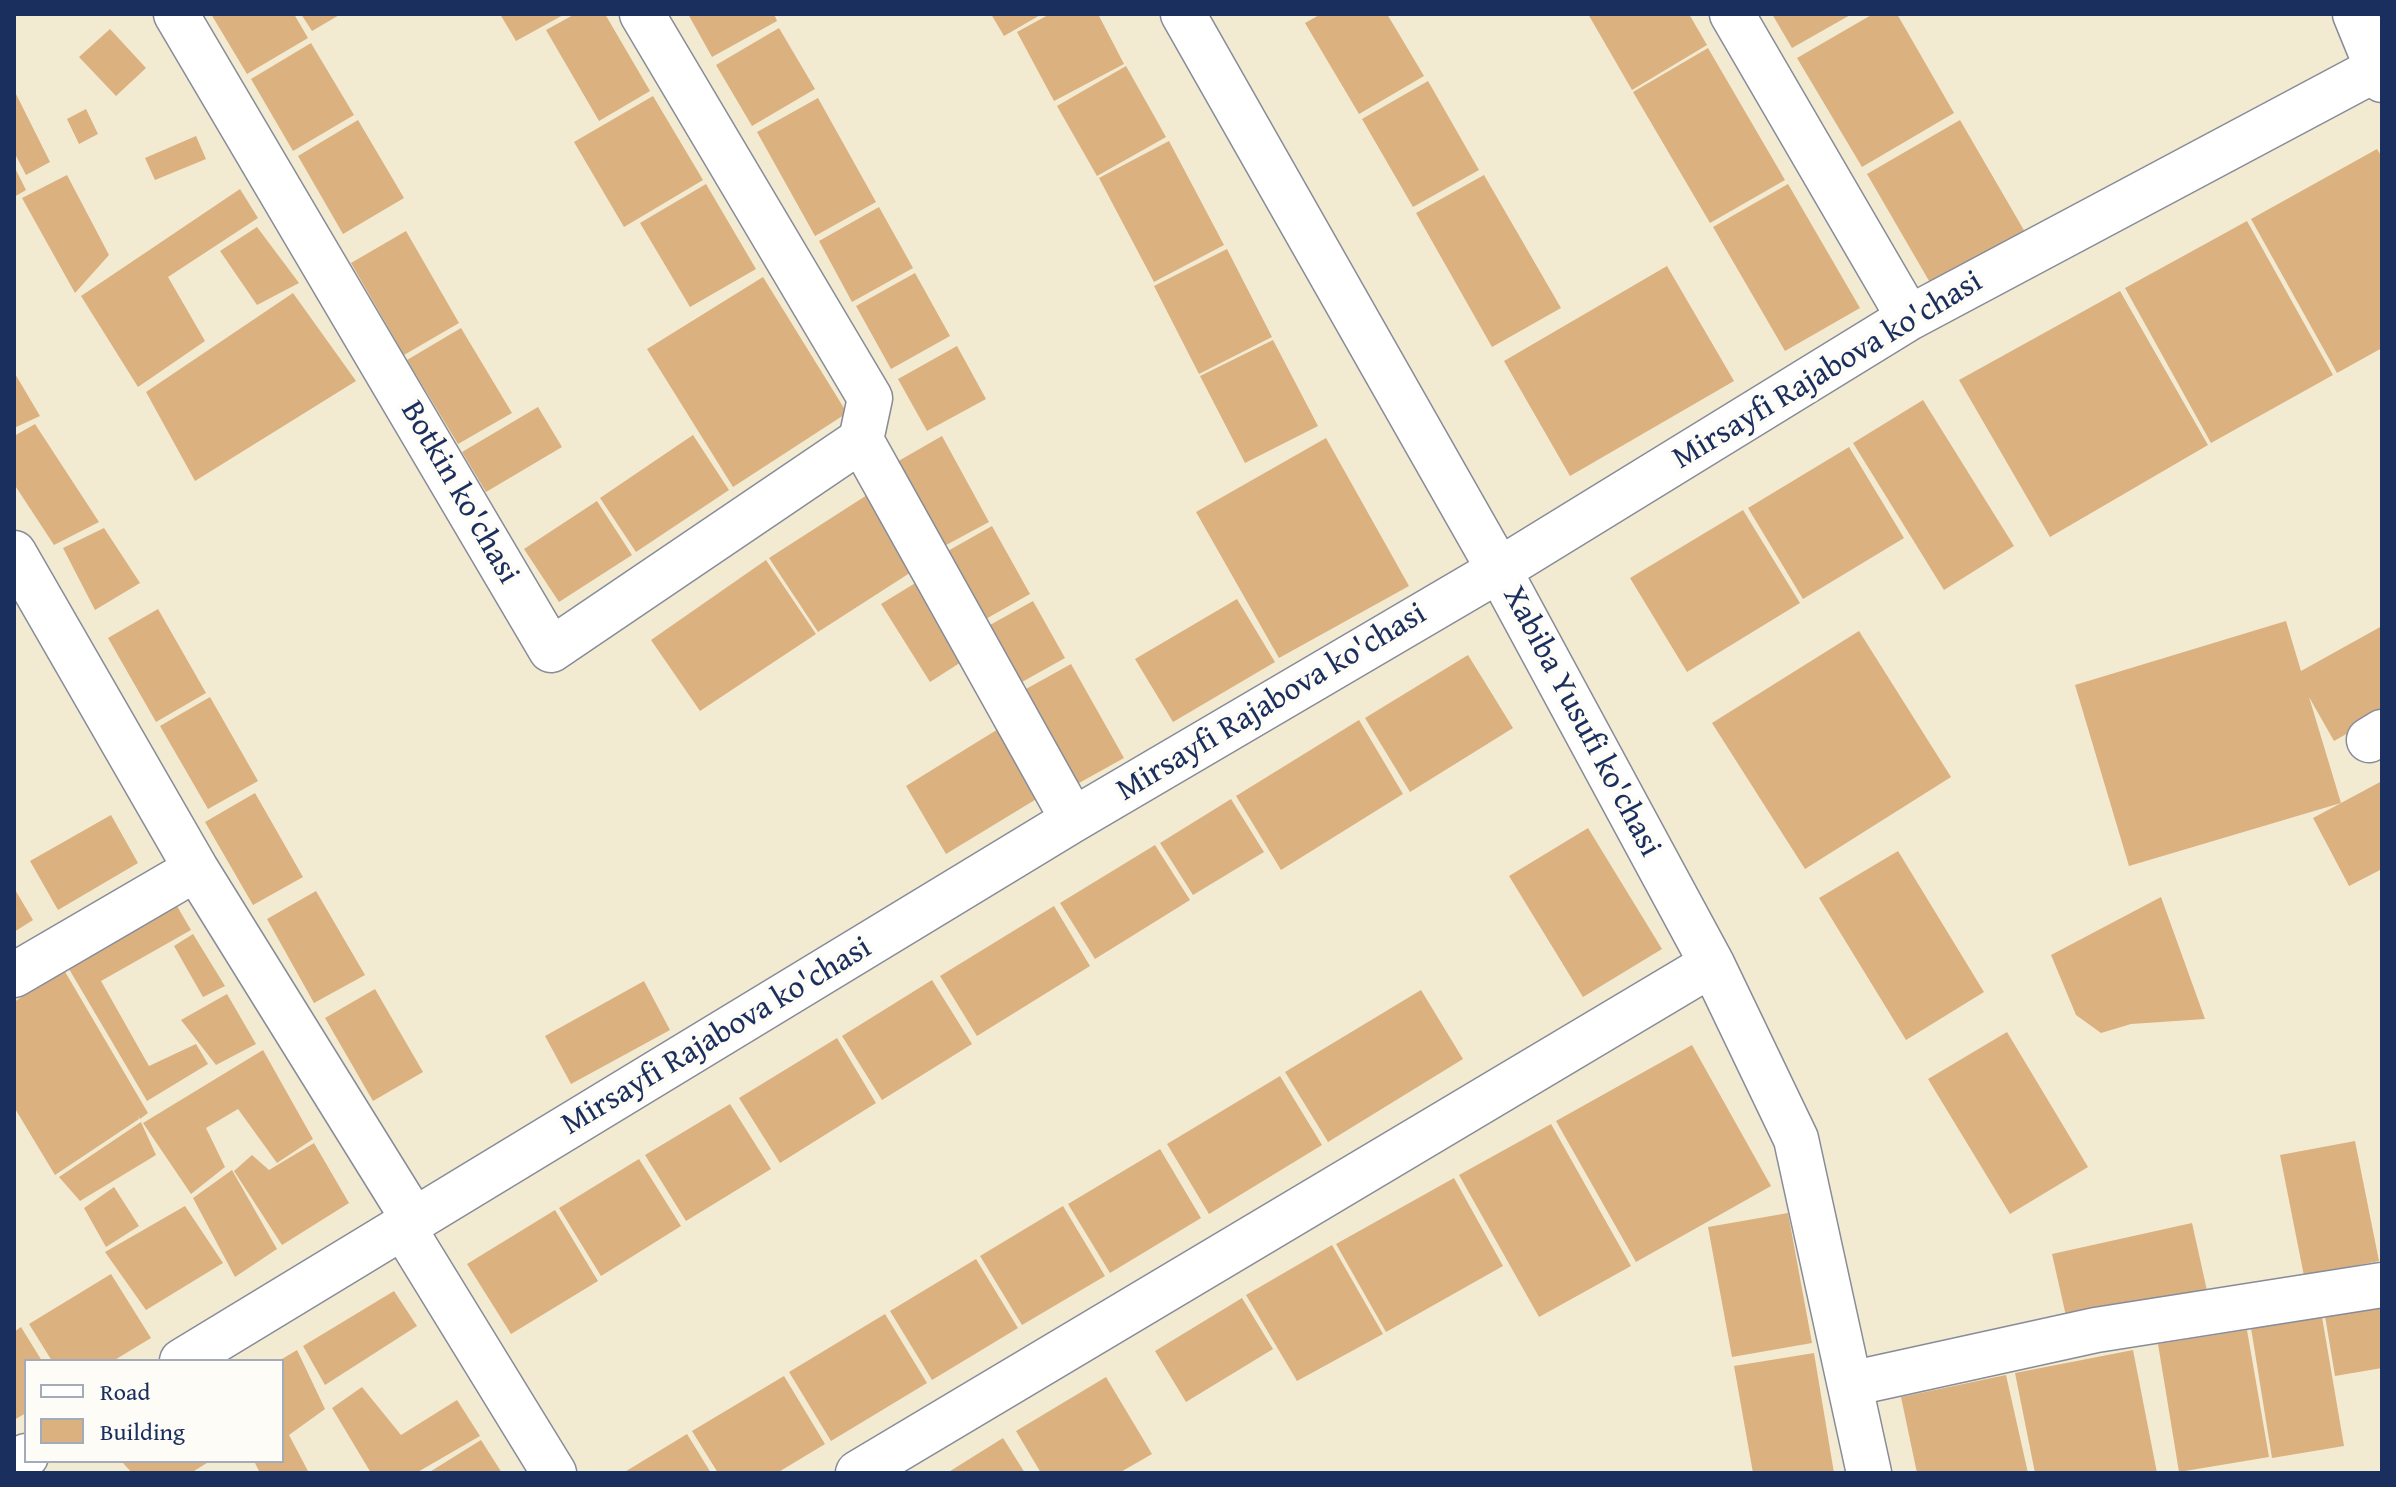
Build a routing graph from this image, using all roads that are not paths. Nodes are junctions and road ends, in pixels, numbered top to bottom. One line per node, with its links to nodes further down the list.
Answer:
1 (176, 14): 8 (street, Botkin ko'chasi)
2 (642, 14): 8 (street)
3 (1183, 14): 10 (street, Xabiba Yusufi ko'chasi)
4 (1732, 14): 7 (street)
5 (2355, 14): 6 (street)
6 (2380, 72): 7 (street, Mirsayfi Rajabova ko'chasi)
7 (1909, 318): 10 (street, Mirsayfi Rajabova ko'chasi)
8 (861, 440): 11 (street)
9 (14, 553): 12 (street)
10 (1499, 570): 11 (street, Mirsayfi Rajabova ko'chasi); 13 (street, Xabiba Yusufi ko'chasi)
11 (1073, 820): 15 (street, Mirsayfi Rajabova ko'chasi)
12 (196, 869): 14 (street); 15 (street)
13 (1712, 964): 18 (street, Xabiba Yusufi ko'chasi); 20 (street)
14 (14, 975)
15 (408, 1224): 17 (street, Mirsayfi Rajabova ko'chasi); 19 (street)
16 (2382, 1285): 18 (street)
17 (185, 1359)
18 (1850, 1384): 21 (street, Xabiba Yusufi ko'chasi)
19 (554, 1473)
20 (858, 1473)
21 (1869, 1473)

